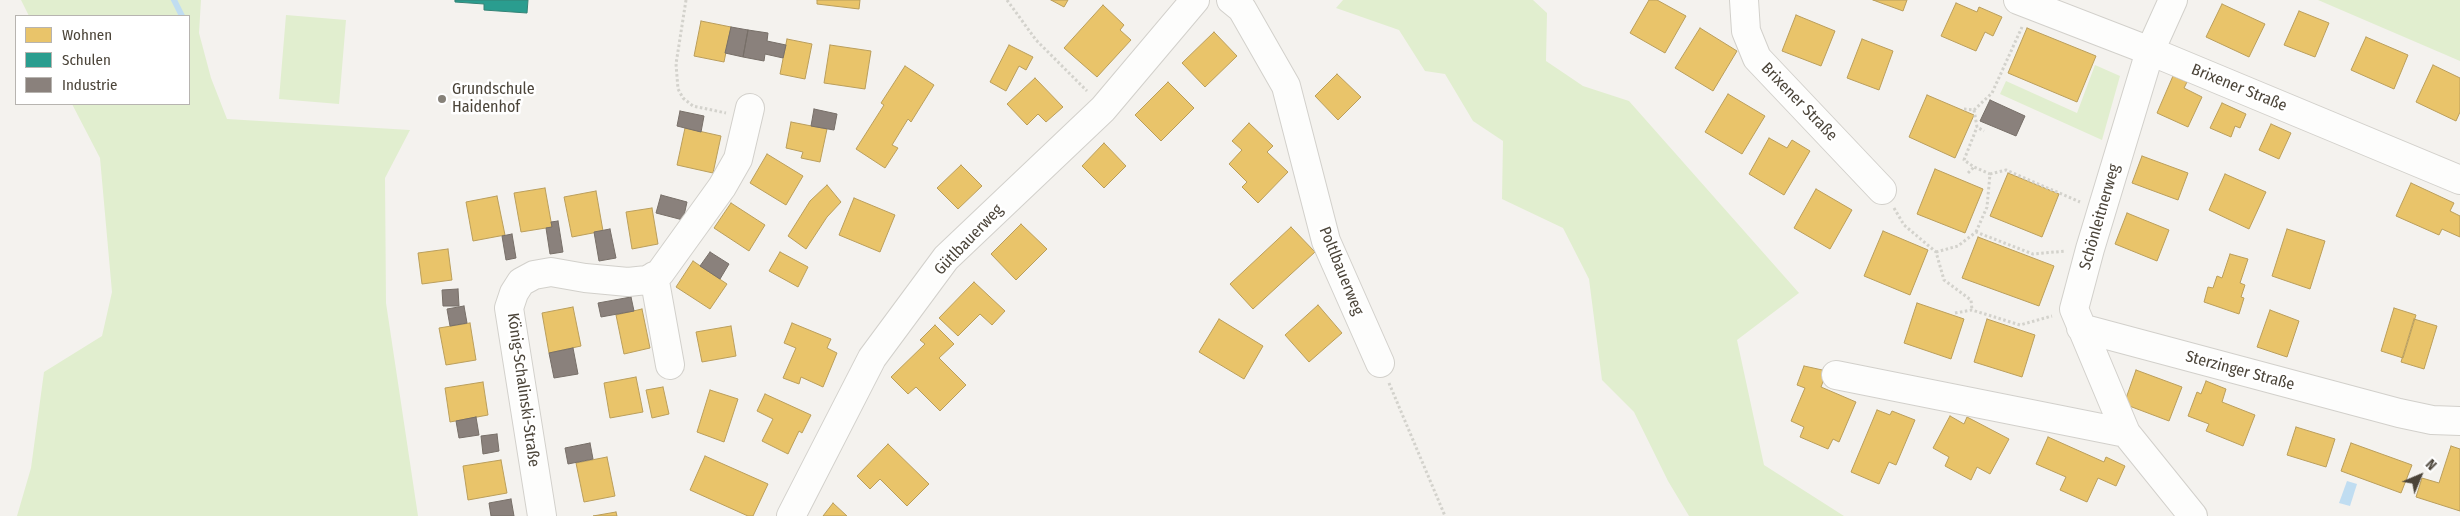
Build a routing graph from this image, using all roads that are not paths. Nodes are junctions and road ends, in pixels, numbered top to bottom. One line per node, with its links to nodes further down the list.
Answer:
1 (1195, 0): 18 (street, Gütlbauerweg)
2 (1231, 0): 12 (street, Poltlbauerweg)
3 (1744, 0): 9 (street, Brixener Straße)
4 (2018, 0): 6 (street, Brixener Straße)
5 (2173, 0): 6 (street, Schönleitnerweg)
6 (2150, 51): 8 (street, Brixener Straße); 11 (street, Schönleitnerweg)
7 (749, 113): 10 (street, König-Schalinski-Straße)
8 (2460, 180)
9 (1882, 190)
10 (654, 276): 13 (street); 17 (street, König-Schalinski-Straße)
11 (2077, 319): 15 (street, Sterzinger Straße); 16 (street)
12 (1380, 363)
13 (670, 366)
14 (1836, 375): 16 (street)
15 (2460, 421)
16 (2126, 433): 19 (street)
17 (542, 516)
18 (791, 516)
19 (2193, 516)

